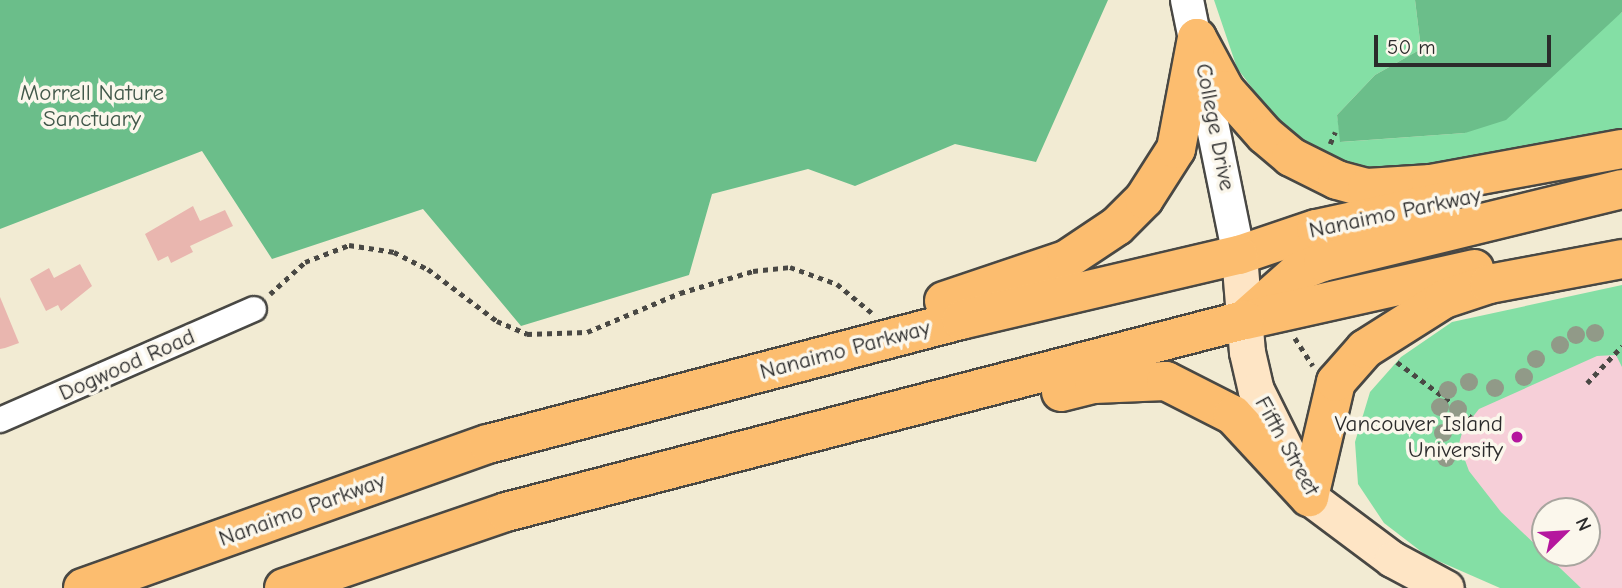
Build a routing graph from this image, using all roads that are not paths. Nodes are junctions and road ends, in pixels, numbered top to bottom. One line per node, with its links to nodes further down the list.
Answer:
1 (1187, 0): 2 (street, College Drive)
2 (1198, 38): 3 (highway); 7 (street, College Drive); 12 (highway)
3 (1622, 149)
4 (1622, 167): 7 (highway, Nanaimo Parkway)
5 (1622, 189): 10 (highway)
6 (1622, 240): 10 (highway)
7 (1239, 255): 10 (main road, Fifth Street); 12 (highway, Nanaimo Parkway)
8 (1622, 259): 13 (highway)
9 (254, 309): 11 (street, Dogwood Road)
10 (1244, 320): 13 (main road, Fifth Street); 14 (highway)
11 (0, 420)
12 (344, 495): 15 (highway, Nanaimo Parkway)
13 (1309, 497): 14 (highway); 17 (main road, Fifth Street)
14 (506, 512): 16 (highway)
15 (83, 588)
16 (284, 588)
17 (1446, 588)

